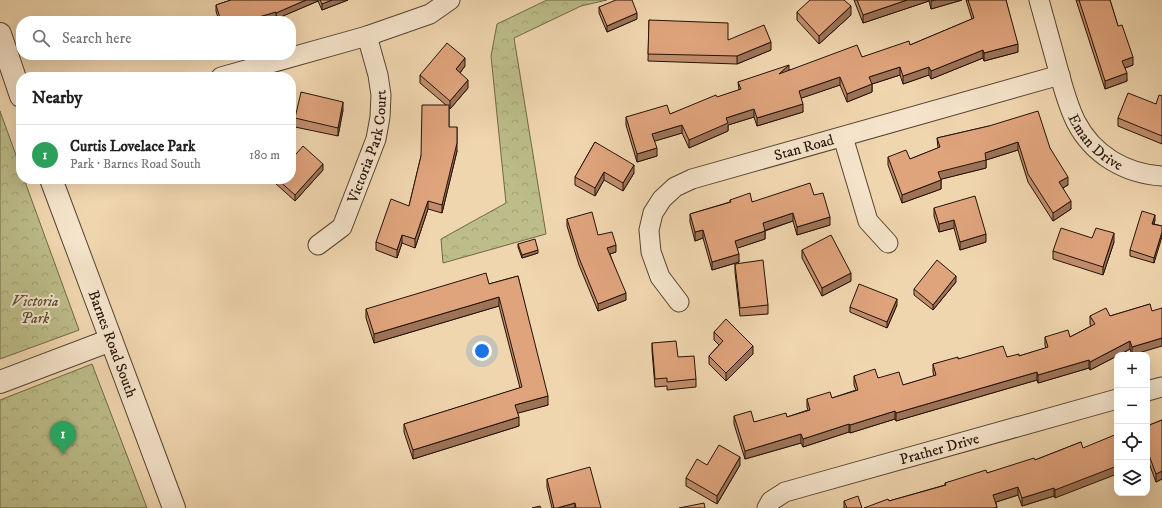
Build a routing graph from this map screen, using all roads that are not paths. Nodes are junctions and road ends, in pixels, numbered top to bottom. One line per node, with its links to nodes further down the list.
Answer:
1 (450, 0): 4 (street)
2 (1039, 0): 8 (street, Eman Drive)
3 (0, 34): 9 (street)
4 (367, 36): 5 (street); 14 (street, Victoria Park Court)
5 (296, 56)
6 (282, 60): 7 (street)
7 (239, 72)
8 (1060, 76): 10 (street, Stan Road); 11 (street, Eman Drive)
9 (16, 81)
10 (843, 137): 13 (street); 15 (street, Stan Road)
11 (1162, 176)
12 (53, 184): 16 (street, Barnes Road South)
13 (888, 243)
14 (318, 245)
15 (679, 302)
16 (111, 340): 17 (street); 21 (street, Barnes Road South)
17 (0, 382)
18 (1162, 386): 19 (street)
19 (1150, 390)
20 (1114, 400): 22 (street, Prather Drive)
21 (174, 508)
22 (767, 508)

